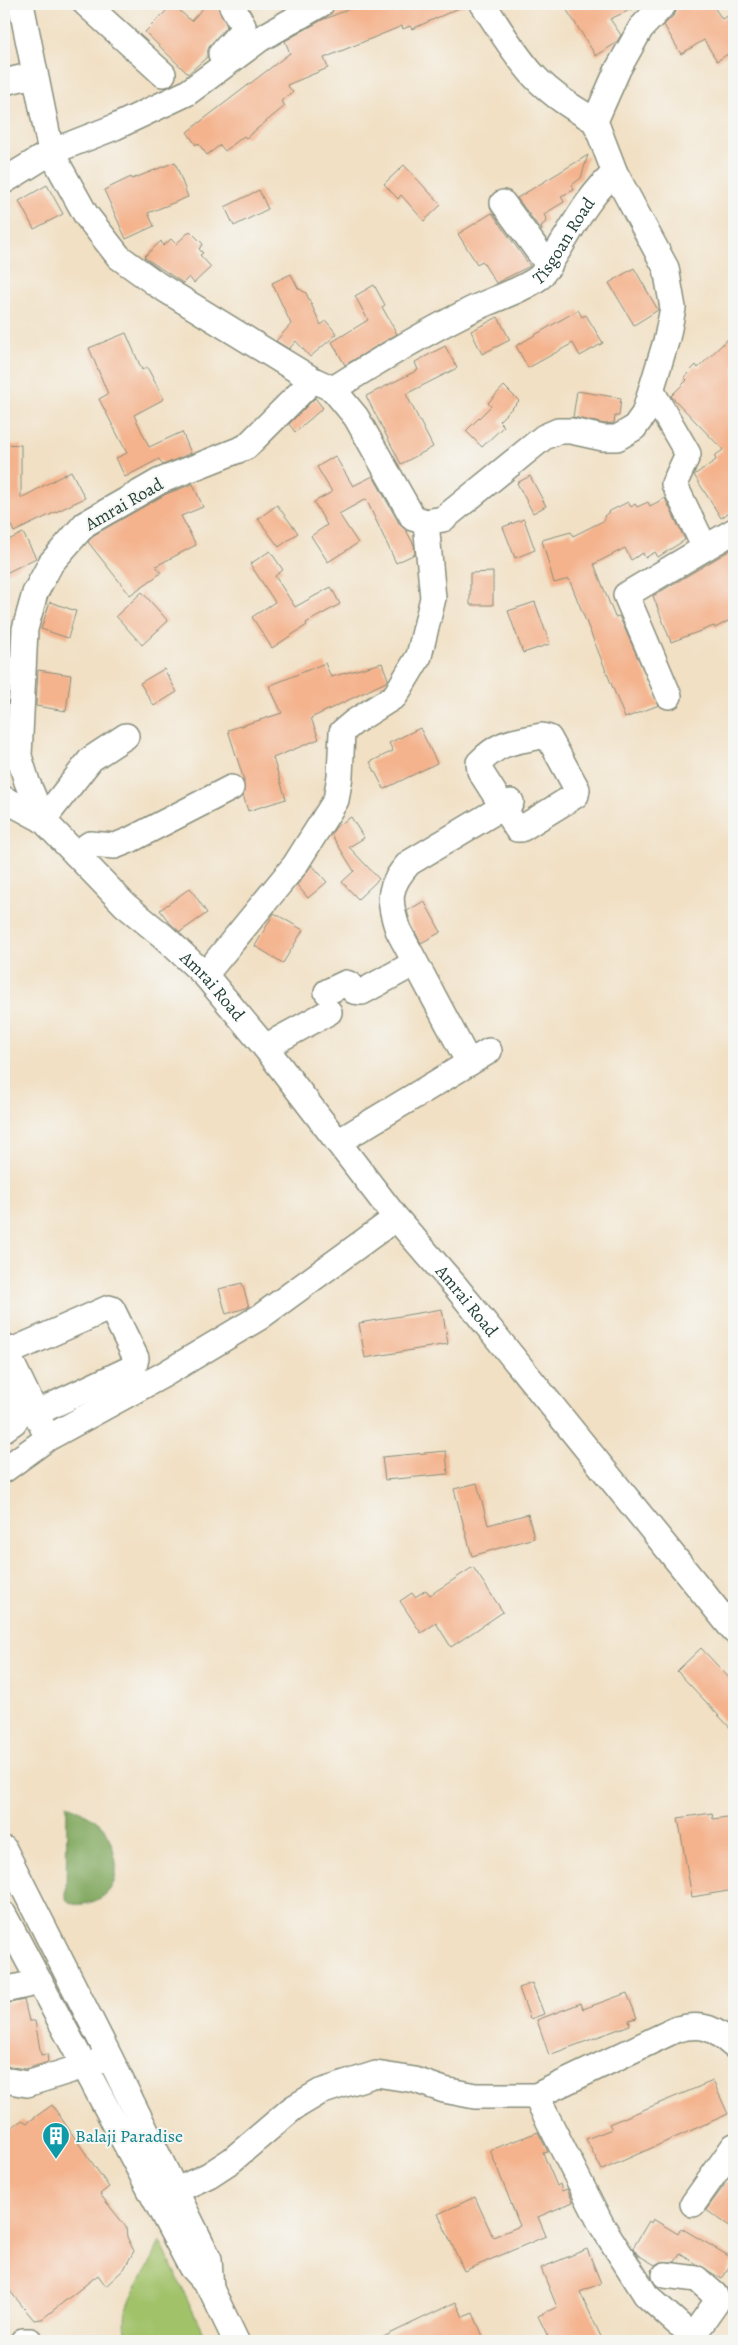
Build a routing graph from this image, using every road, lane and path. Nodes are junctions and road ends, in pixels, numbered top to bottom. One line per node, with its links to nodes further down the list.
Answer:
1 (21, 4): 9 (street)
2 (86, 4): 8 (street)
3 (231, 4): 7 (street)
4 (321, 4): 7 (street)
5 (483, 4): 11 (street)
6 (664, 4): 11 (street)
7 (227, 63): 12 (street)
8 (163, 74)
9 (34, 75): 10 (street); 12 (street)
10 (4, 82)
11 (595, 121): 13 (street)
12 (51, 152): 14 (street); 19 (street)
13 (615, 173): 18 (street, Tisgoan Road); 20 (street)
14 (4, 181)
15 (581, 185): 17 (street)
16 (503, 203): 17 (street)
17 (532, 244): 18 (street)
18 (549, 266): 19 (street, Tisgoan Road)
19 (323, 384): 21 (street); 29 (street, Amrai Road)
20 (651, 390): 21 (street); 23 (street)
21 (426, 522): 32 (street)
22 (734, 532): 23 (street)
23 (705, 548): 24 (street)
24 (669, 696)
25 (126, 736): 29 (street)
26 (231, 788): 30 (street)
27 (4, 798): 29 (street)
28 (506, 804): 31 (street)
29 (44, 820): 30 (street, Amrai Road)
30 (76, 854): 32 (street, Amrai Road)
31 (415, 963): 33 (street); 34 (street)
32 (205, 975): 33 (street, Amrai Road)
33 (265, 1047): 34 (street, Amrai Road)
34 (338, 1142): 35 (street, Amrai Road)
35 (396, 1218): 40 (street); 42 (street, Amrai Road)
36 (5, 1346): 38 (street); 38 (street)
37 (4, 1386): 39 (street)
38 (36, 1413): 40 (street)
39 (4, 1429)
40 (48, 1438): 41 (street)
41 (4, 1470)
42 (734, 1631)
43 (4, 1849): 48 (street)
44 (4, 1915): 45 (street)
45 (40, 1982): 46 (street); 49 (street)
46 (4, 1990)
47 (734, 2046): 51 (street)
48 (110, 2058): 49 (street); 53 (street)
49 (85, 2066): 50 (street); 53 (street)
50 (4, 2080)
51 (536, 2096): 53 (street); 57 (street)
52 (734, 2146): 54 (street)
53 (166, 2195): 56 (street)
54 (693, 2204)
55 (665, 2276): 57 (street)
56 (229, 2336)
57 (695, 2339)
58 (23, 2341): 59 (street)
59 (30, 2341)

